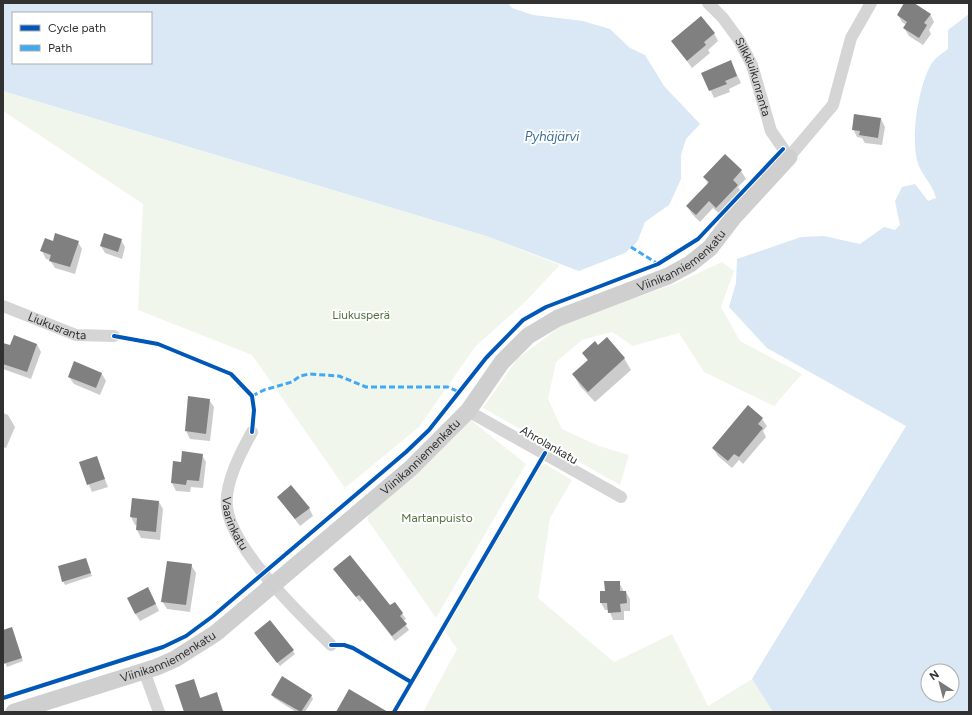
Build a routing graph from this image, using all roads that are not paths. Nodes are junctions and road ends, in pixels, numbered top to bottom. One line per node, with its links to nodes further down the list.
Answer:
1 (708, 3): 3 (street, Silkkiuikunranta)
2 (871, 3): 3 (street)
3 (789, 157): 6 (street, Viinikanniemenkatu)
4 (3, 306): 5 (street, Liukusranta)
5 (114, 336)
6 (468, 411): 8 (street, Ahrolankatu); 9 (street, Viinikanniemenkatu)
7 (252, 432): 9 (street, Vaarinkatu)
8 (621, 497)
9 (273, 585): 10 (street, Vaarinkatu); 11 (street, Viinikanniemenkatu)
10 (330, 645)
11 (144, 671): 12 (street, Viinikanniemenkatu); 13 (street)
12 (14, 712)
13 (159, 712)

